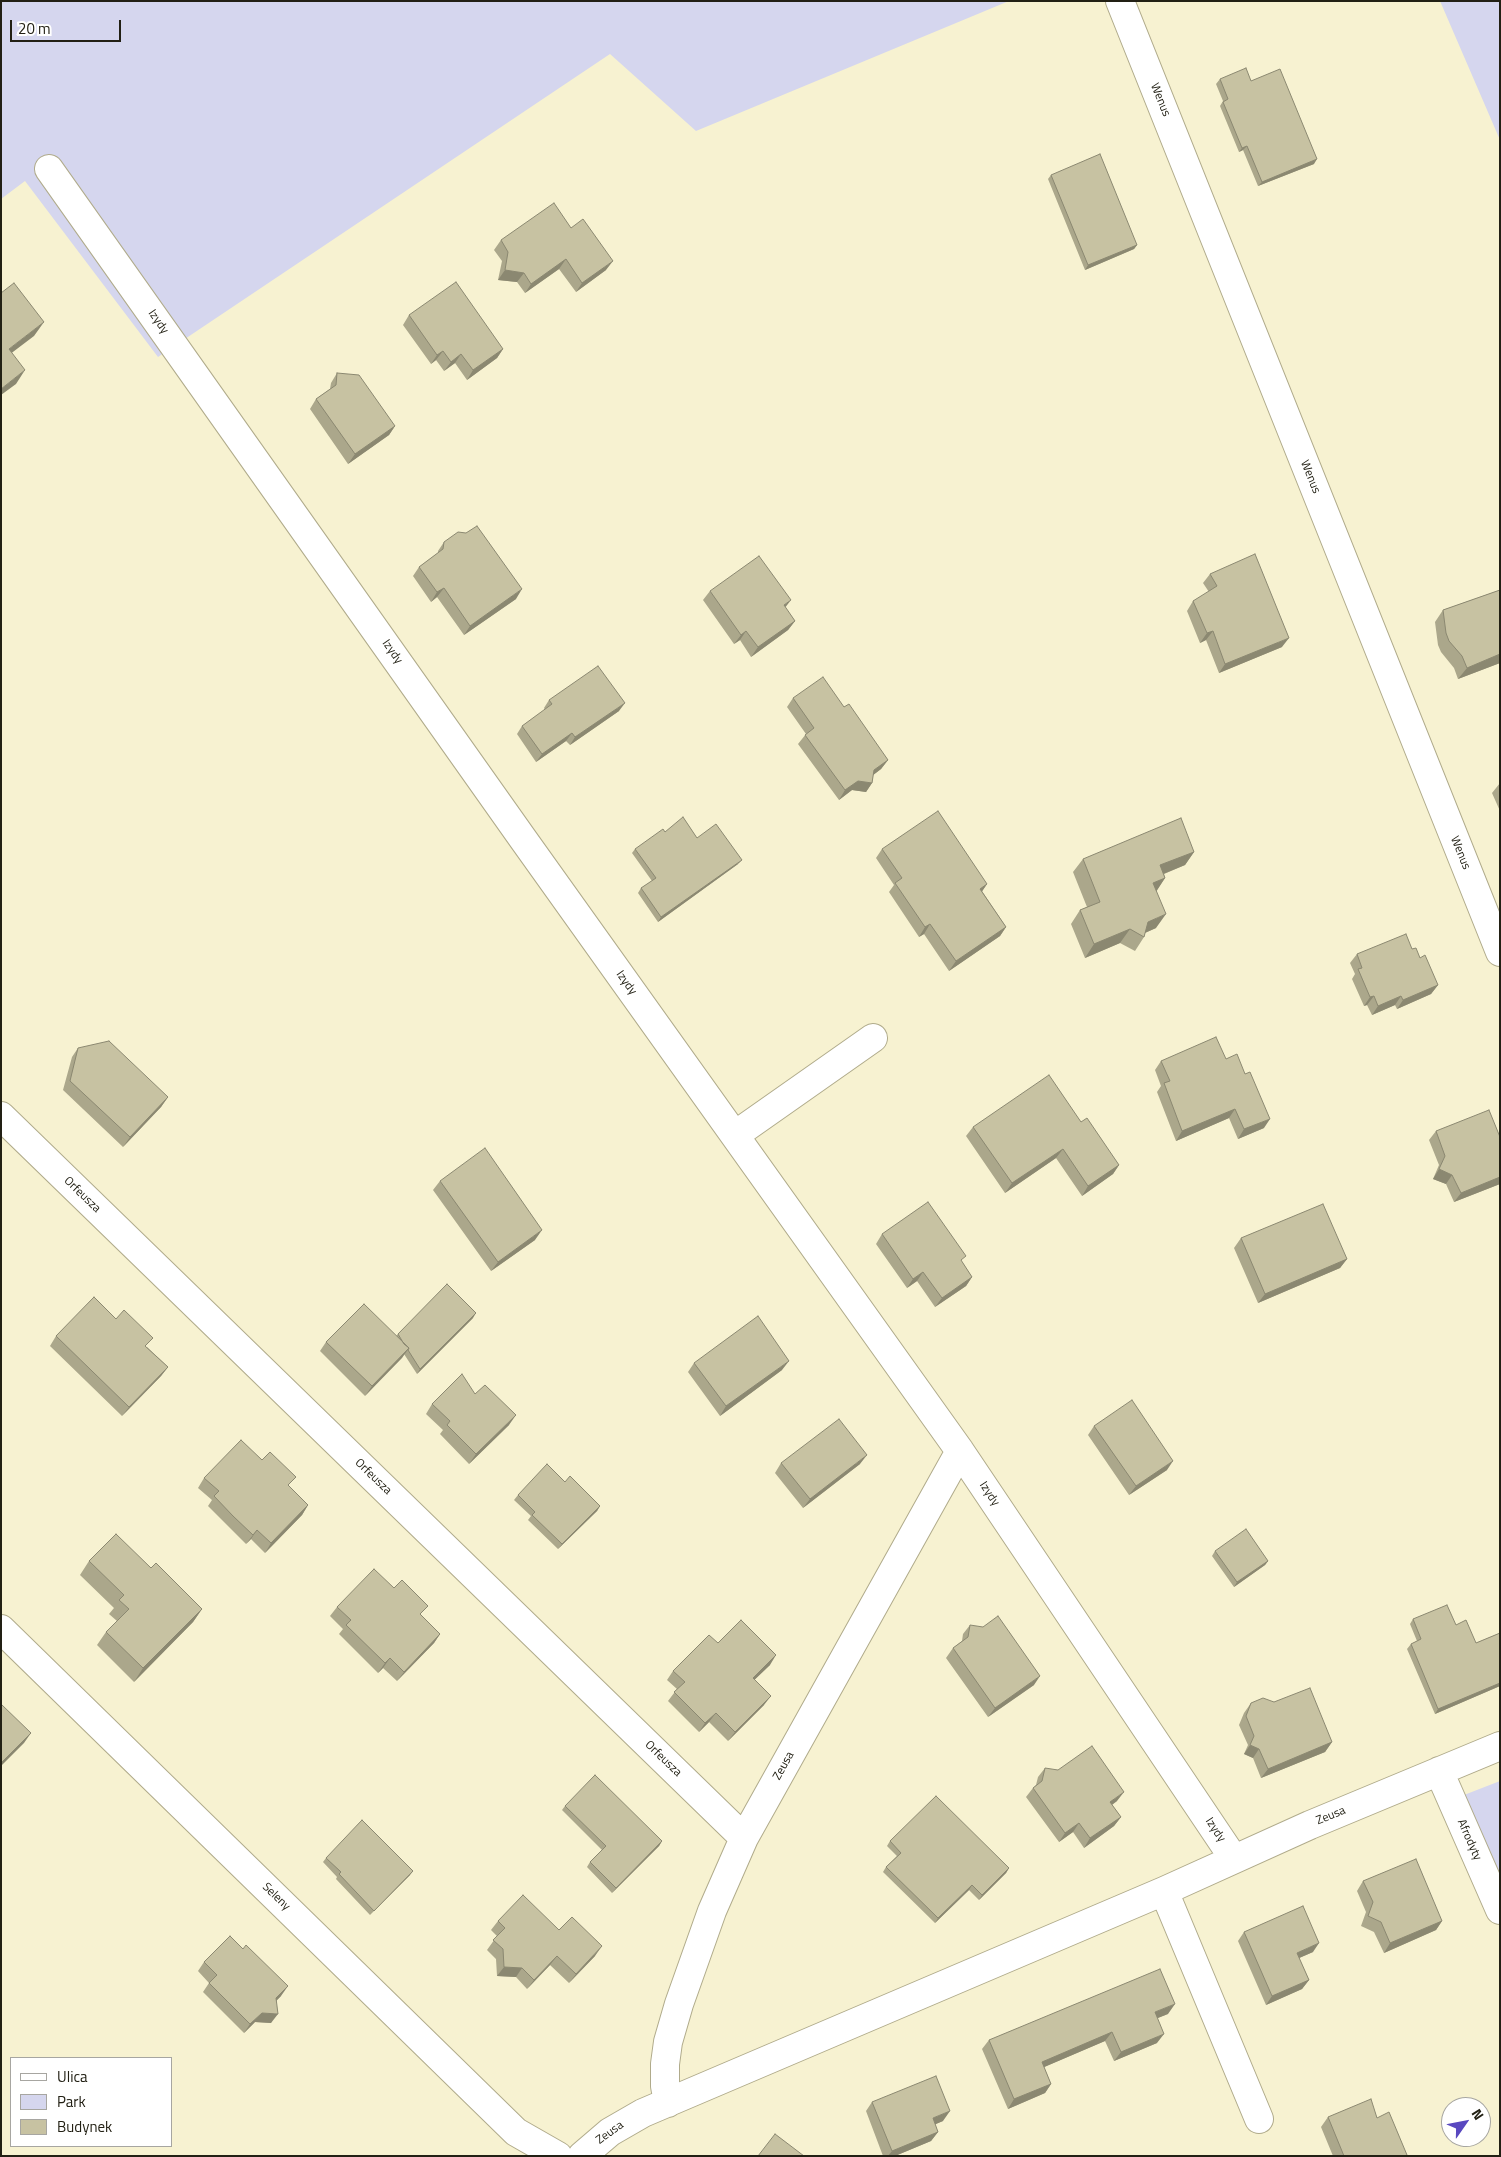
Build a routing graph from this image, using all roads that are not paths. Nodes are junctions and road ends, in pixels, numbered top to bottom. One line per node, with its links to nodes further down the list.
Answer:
1 (1120, 1): 3 (street, Wenus)
2 (49, 169): 6 (street, Izydy)
3 (1500, 952)
4 (873, 1038): 6 (street)
5 (1, 1116): 11 (street, Orfeusza)
6 (735, 1135): 7 (street, Izydy)
7 (960, 1451): 11 (street, Zeusa); 12 (street, Izydy)
8 (1, 1629): 17 (street, Seleny)
9 (1500, 1746): 10 (street, Zeusa)
10 (1439, 1771): 12 (street, Zeusa); 14 (street, Afrodyty)
11 (744, 1838): 15 (street, Zeusa)
12 (1234, 1859): 13 (street, Zeusa)
13 (1164, 1891): 15 (street, Zeusa); 16 (street)
14 (1500, 1910)
15 (668, 2103): 18 (street, Zeusa)
16 (1259, 2119)
17 (558, 2156)
18 (582, 2156)

